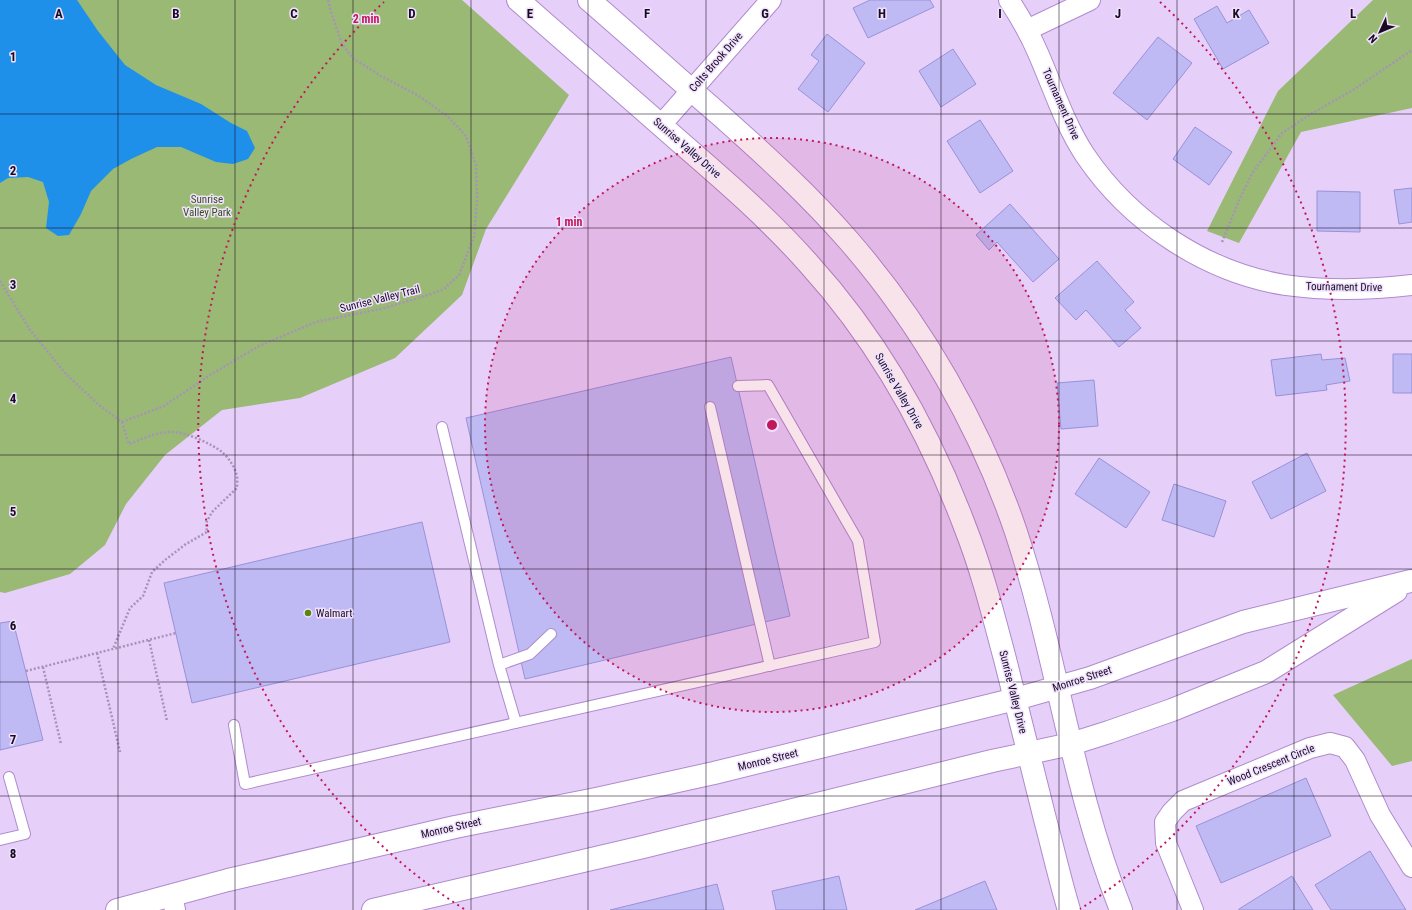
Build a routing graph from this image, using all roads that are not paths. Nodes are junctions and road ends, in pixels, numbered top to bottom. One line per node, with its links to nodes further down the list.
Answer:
1 (518, 0): 8 (main road, Sunrise Valley Drive)
2 (589, 0): 7 (main road)
3 (771, 0): 7 (street, Colts Brook Drive)
4 (1009, 0): 6 (street, Tournament Drive)
5 (1090, 0): 6 (street)
6 (1027, 30): 9 (street, Tournament Drive)
7 (692, 90): 8 (street, Colts Brook Drive); 17 (main road)
8 (661, 125): 18 (main road, Sunrise Valley Drive)
9 (1412, 285)
10 (738, 386): 16 (lane)
11 (710, 407): 16 (lane)
12 (442, 427): 15 (lane)
13 (1412, 581): 17 (main road, Monroe Street); 21 (main road, Monroe Street)
14 (551, 634): 15 (lane)
15 (499, 664): 19 (lane)
16 (770, 666): 19 (lane)
17 (1058, 688): 18 (main road, Monroe Street); 21 (main road)
18 (1016, 699): 22 (main road, Sunrise Valley Drive); 26 (main road, Monroe Street)
19 (516, 723): 20 (lane)
20 (234, 725)
21 (1071, 744): 22 (main road, Monroe Street); 30 (main road)
22 (1028, 753): 28 (main road, Monroe Street); 29 (main road, Sunrise Valley Drive)
23 (9, 777): 24 (lane)
24 (0, 840)
25 (1412, 867): 31 (street, Wood Crescent Circle)
26 (173, 903): 27 (main road, Monroe Street)
27 (127, 909)
28 (373, 910)
29 (1068, 910)
30 (1122, 910)
31 (1193, 910)

